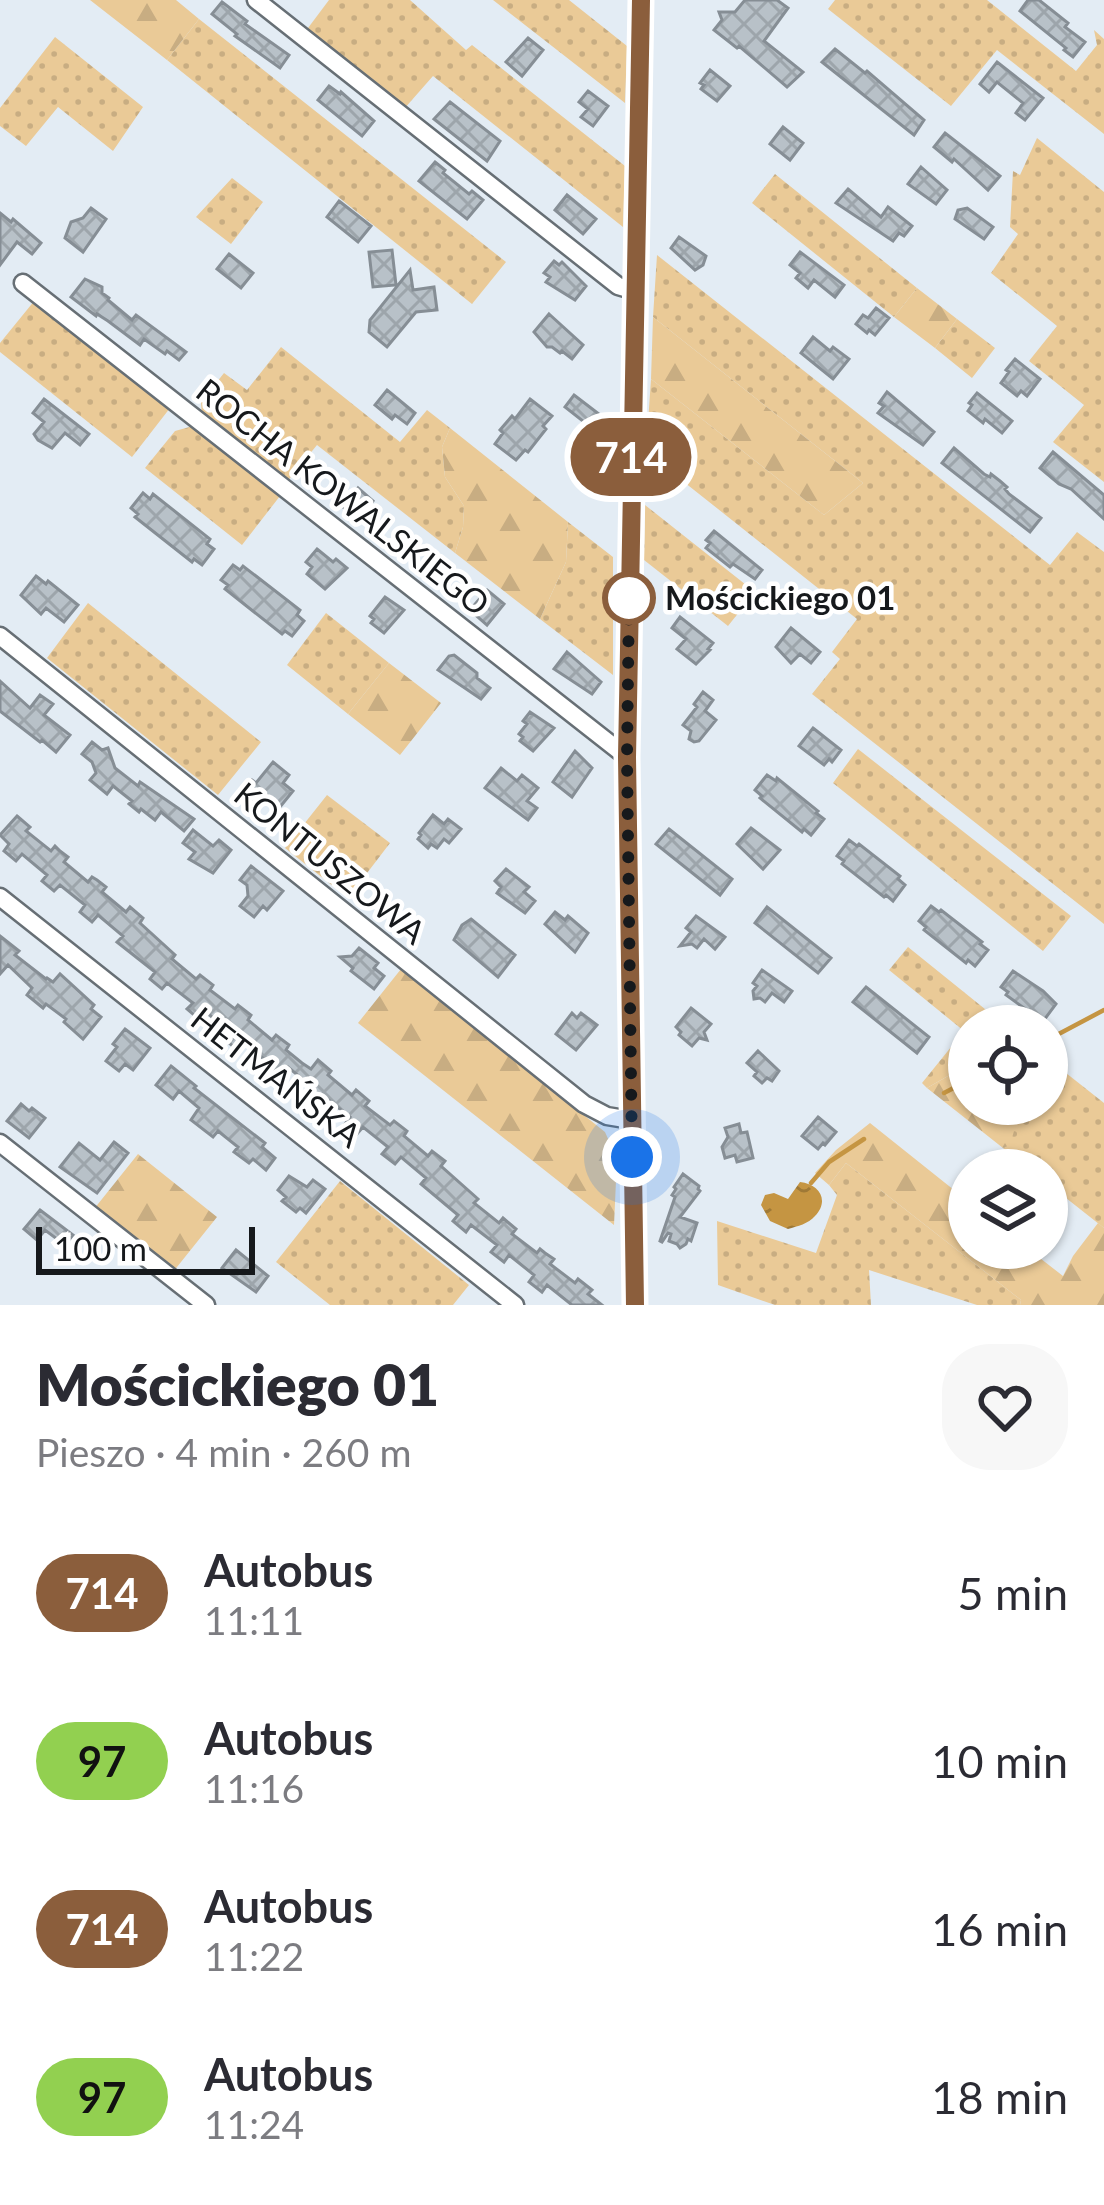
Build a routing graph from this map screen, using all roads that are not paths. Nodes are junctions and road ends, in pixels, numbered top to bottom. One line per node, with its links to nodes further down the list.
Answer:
1 (256, 0): 4 (street)
2 (641, 0): 4 (street)
3 (23, 283): 6 (street, ROCHA KOWALSKIEGO)
4 (635, 291): 6 (street)
5 (0, 636): 8 (street, KONTUSZOWA)
6 (627, 757): 8 (street)
7 (0, 897): 11 (street, HETMAŃSKA)
8 (632, 1120): 12 (street)
9 (0, 1143): 10 (street)
10 (206, 1305)
11 (515, 1305)
12 (635, 1305)

